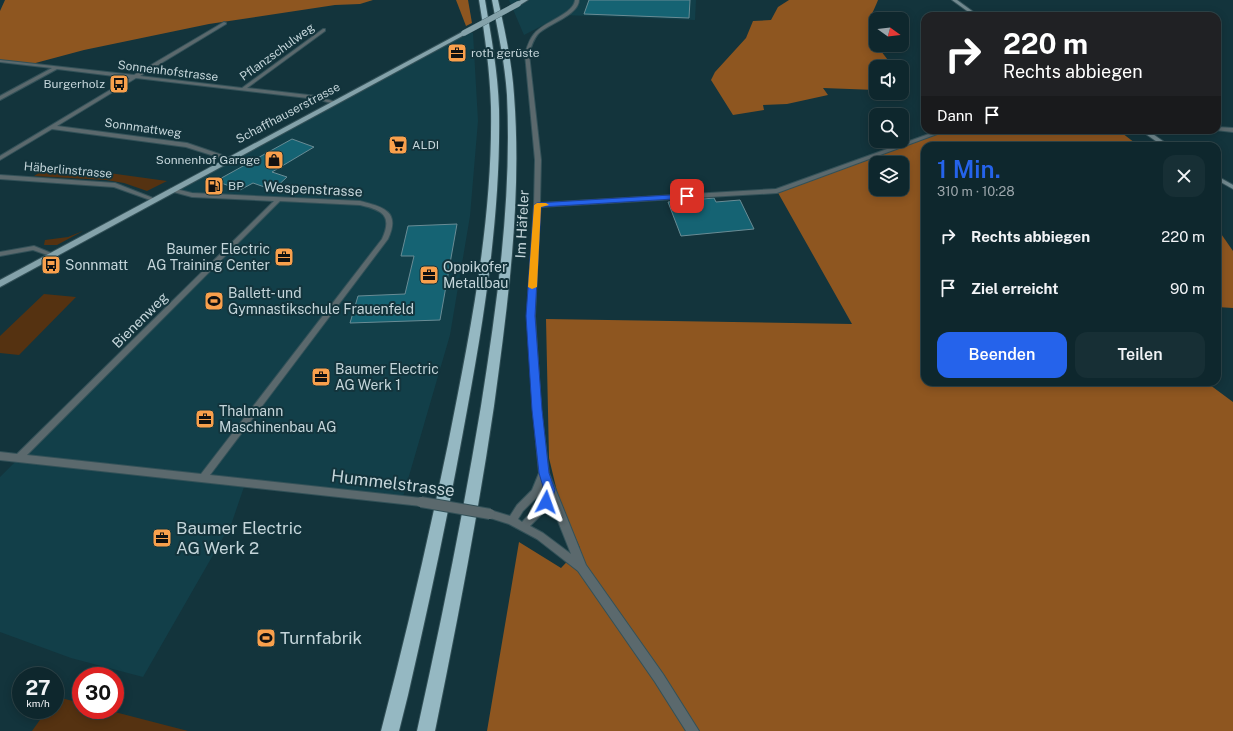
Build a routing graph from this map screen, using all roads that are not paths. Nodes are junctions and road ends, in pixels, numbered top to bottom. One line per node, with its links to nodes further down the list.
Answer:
1 (482, 0): 44 (highway)
2 (495, 0): 45 (highway)
3 (525, 0): 16 (main road, Schaffhauserstrasse, bridge)
4 (577, 0): 31 (street, Im Häfeler)
5 (954, 0): 6 (main road)
6 (971, 12)
7 (224, 23): 13 (street)
8 (323, 30): 9 (street, Pflanzschulweg)
9 (312, 39): 10 (street); 14 (street, Pflanzschulweg)
10 (322, 40)
11 (1, 62): 12 (street, Sonnenhofstrasse)
12 (57, 68): 13 (street, Sonnenhofstrasse); 15 (street)
13 (134, 77): 14 (street, Sonnenhofstrasse); 17 (street)
14 (242, 90): 16 (street, Sonnenhofstrasse)
15 (0, 98)
16 (333, 103): 24 (main road, Schaffhauserstrasse)
17 (52, 127): 23 (street); 24 (street, Sonnmattweg)
18 (1221, 129): 19 (street)
19 (1233, 130)
20 (934, 134): 31 (street)
21 (1149, 134): 22 (main road)
22 (1161, 142)
23 (0, 158)
24 (229, 159): 28 (main road, Schaffhauserstrasse)
25 (0, 176): 29 (street, Häberlinstrasse)
26 (1221, 180): 27 (main road)
27 (1233, 187)
28 (172, 190): 29 (main road, Schaffhauserstrasse); 30 (street, Wespenstrasse)
29 (155, 200): 33 (main road, Schaffhauserstrasse)
30 (280, 200): 36 (street, Bienenweg); 38 (street, Wespenstrasse)
31 (537, 205): 37 (street, Im Häfeler)
32 (0, 254): 33 (street)
33 (53, 255): 34 (main road, Schaffhauserstrasse)
34 (0, 284)
35 (0, 456): 36 (street, Hummelstrasse)
36 (19, 458): 38 (street, Hummelstrasse)
37 (544, 473): 39 (street, Im Häfeler); 40 (street)
38 (203, 478): 40 (street, Hummelstrasse, bridge)
39 (550, 490): 41 (street); 42 (street, Im Häfeler)
40 (512, 521): 41 (street, Hummelstrasse)
41 (523, 527): 42 (street, Hummelstrasse)
42 (582, 568): 43 (street, Hummelstrasse)
43 (690, 726): 46 (street, Hummelstrasse)
44 (390, 731)
45 (426, 731)
46 (699, 731)

